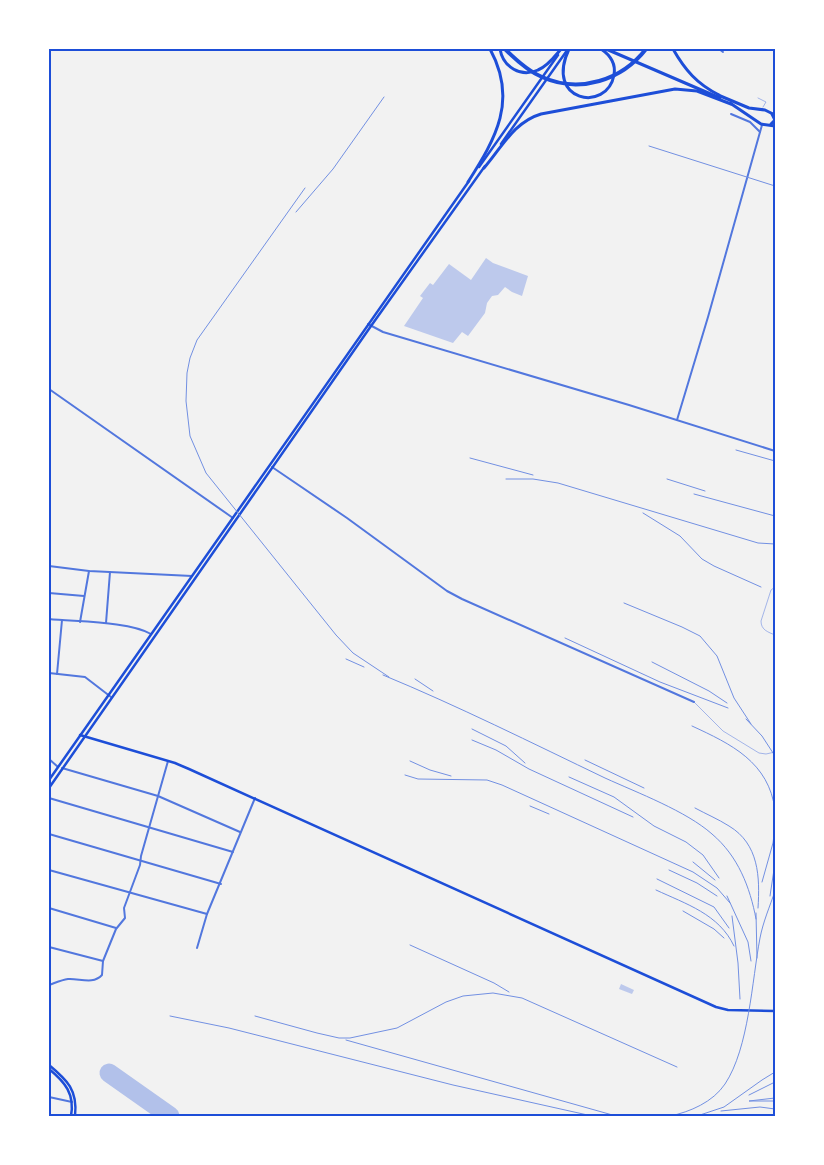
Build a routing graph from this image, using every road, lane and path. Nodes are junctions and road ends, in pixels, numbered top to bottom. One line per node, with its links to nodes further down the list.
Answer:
1 (490, 49): 24 (highway)
2 (500, 49): 4 (highway)
3 (505, 49): 9 (highway)
4 (562, 49): 24 (main road)
5 (568, 49): 6 (highway); 23 (main road)
6 (601, 49)
7 (606, 49): 14 (highway)
8 (612, 49): 14 (highway)
9 (646, 49)
10 (673, 49): 14 (highway)
11 (718, 49): 12 (street)
12 (723, 52)
13 (758, 98): 16 (lane)
14 (732, 103): 15 (highway); 23 (highway)
15 (737, 105): 16 (highway); 20 (highway)
16 (762, 110): 17 (highway); 20 (highway)
17 (771, 112): 19 (highway); 20 (highway)
18 (731, 114): 22 (street)
19 (775, 115)
20 (762, 124): 21 (highway); 22 (street)
21 (775, 126)
22 (760, 132): 27 (street)
23 (484, 168): 25 (main road)
24 (468, 182): 25 (main road)
25 (370, 325): 27 (street); 29 (main road)
26 (49, 389): 30 (street)
27 (676, 420): 28 (street)
28 (775, 451)
29 (271, 466): 30 (main road); 34 (main road); 47 (street)
30 (233, 518): 34 (main road)
31 (49, 566): 32 (street)
32 (89, 571): 33 (street); 37 (street)
33 (110, 572): 34 (street); 41 (street)
34 (194, 577): 42 (main road); 46 (main road)
35 (775, 588): 43 (lane)
36 (49, 593): 37 (street)
37 (85, 596): 40 (street)
38 (49, 619): 39 (street)
39 (62, 620): 40 (street); 45 (street)
40 (80, 622): 41 (street)
41 (106, 623): 42 (street)
42 (151, 634): 46 (main road)
43 (775, 636)
44 (49, 673): 45 (street)
45 (57, 674): 46 (street)
46 (109, 696): 48 (main road)
47 (694, 702): 49 (lane)
48 (82, 736): 51 (main road); 52 (main road); 53 (main road)
49 (775, 752)
50 (49, 759): 52 (street)
51 (168, 761): 56 (street); 58 (main road)
52 (58, 767): 54 (main road)
53 (62, 768): 55 (main road); 56 (street)
54 (49, 780)
55 (49, 788)
56 (158, 796): 59 (street); 60 (street)
57 (49, 798): 59 (street)
58 (254, 798): 60 (street); 74 (main road)
59 (148, 828): 62 (street); 63 (street)
60 (240, 832): 62 (street)
61 (49, 834): 63 (street)
62 (233, 852): 65 (street)
63 (141, 860): 65 (street); 66 (street)
64 (49, 870): 66 (street)
65 (221, 884): 68 (street)
66 (130, 892): 68 (street); 69 (street)
67 (49, 908): 69 (street)
68 (207, 914): 71 (street)
69 (116, 928): 72 (street)
70 (49, 947): 72 (street)
71 (197, 948)
72 (104, 961): 73 (street)
73 (49, 985)
74 (775, 1010)
75 (49, 1065): 80 (main road)
76 (49, 1069): 78 (main road)
77 (49, 1097): 78 (street)
78 (72, 1102): 79 (main road)
79 (71, 1116)
80 (75, 1116)

